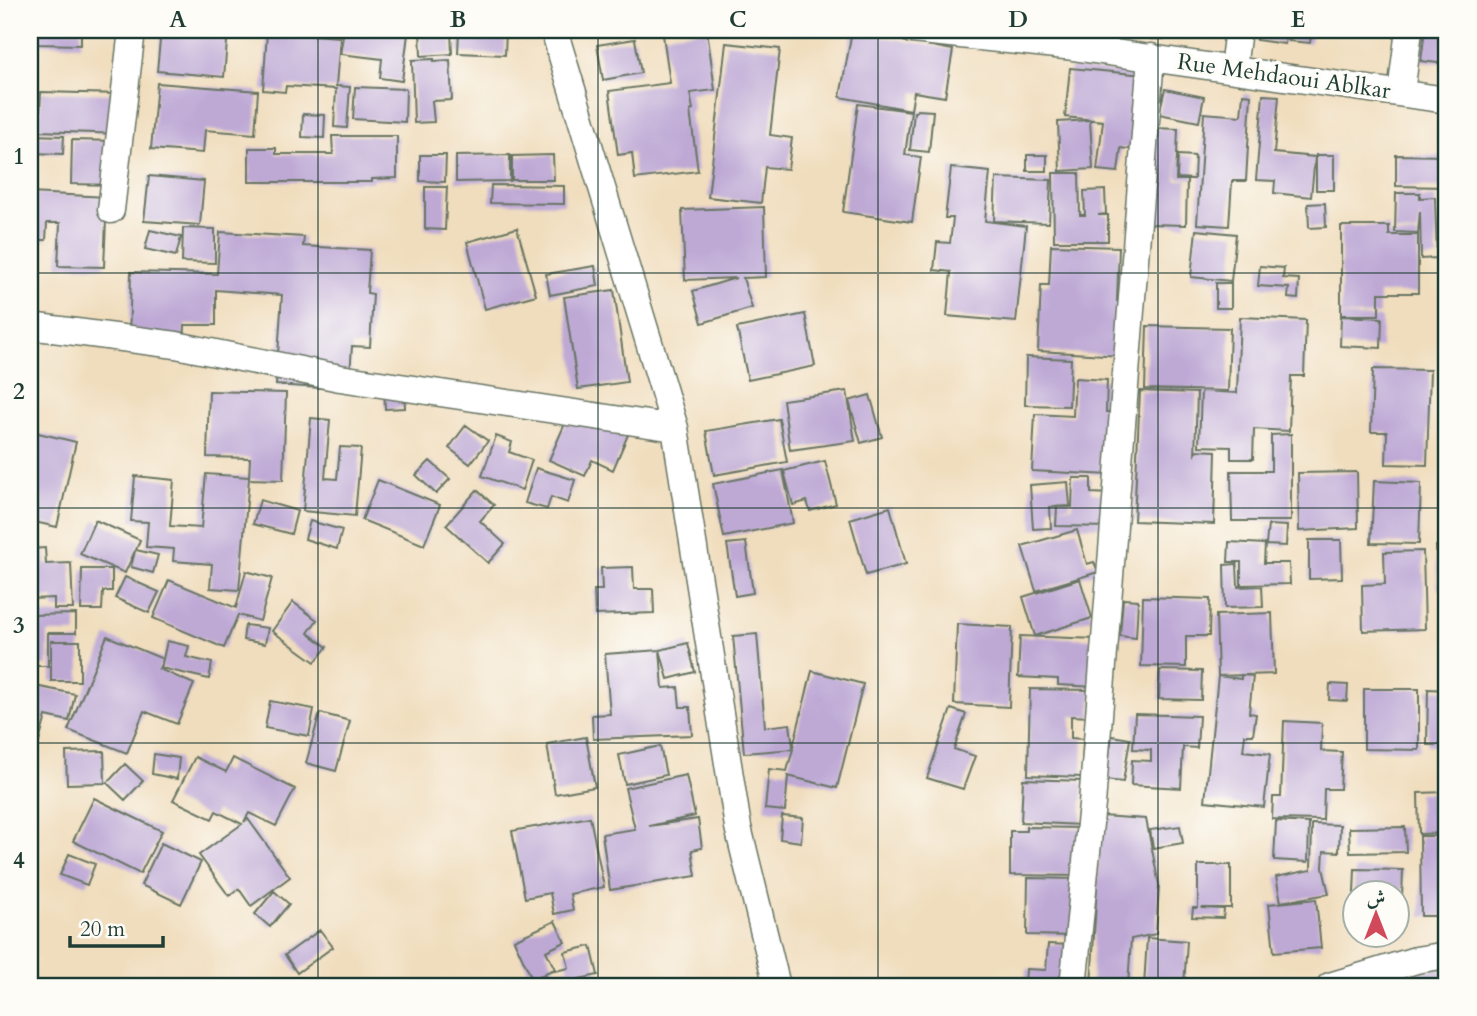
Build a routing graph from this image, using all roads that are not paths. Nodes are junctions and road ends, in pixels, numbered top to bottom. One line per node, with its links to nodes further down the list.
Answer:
1 (132, 30): 11 (street)
2 (554, 30): 13 (street)
3 (912, 30): 6 (street, Rue Mehdaoui Ablkar)
4 (1238, 30): 8 (street)
5 (1409, 30): 9 (street)
6 (1066, 38): 7 (street, Rue Mehdaoui Ablkar)
7 (1151, 57): 8 (street, Rue Mehdaoui Ablkar); 16 (street)
8 (1233, 68): 9 (street, Rue Mehdaoui Ablkar)
9 (1401, 93): 10 (street, Rue Mehdaoui Ablkar)
10 (1447, 100)
11 (111, 210)
12 (30, 326): 13 (street)
13 (675, 428): 15 (street)
14 (1447, 955): 17 (street)
15 (777, 986)
16 (1073, 986)
17 (1330, 986)

